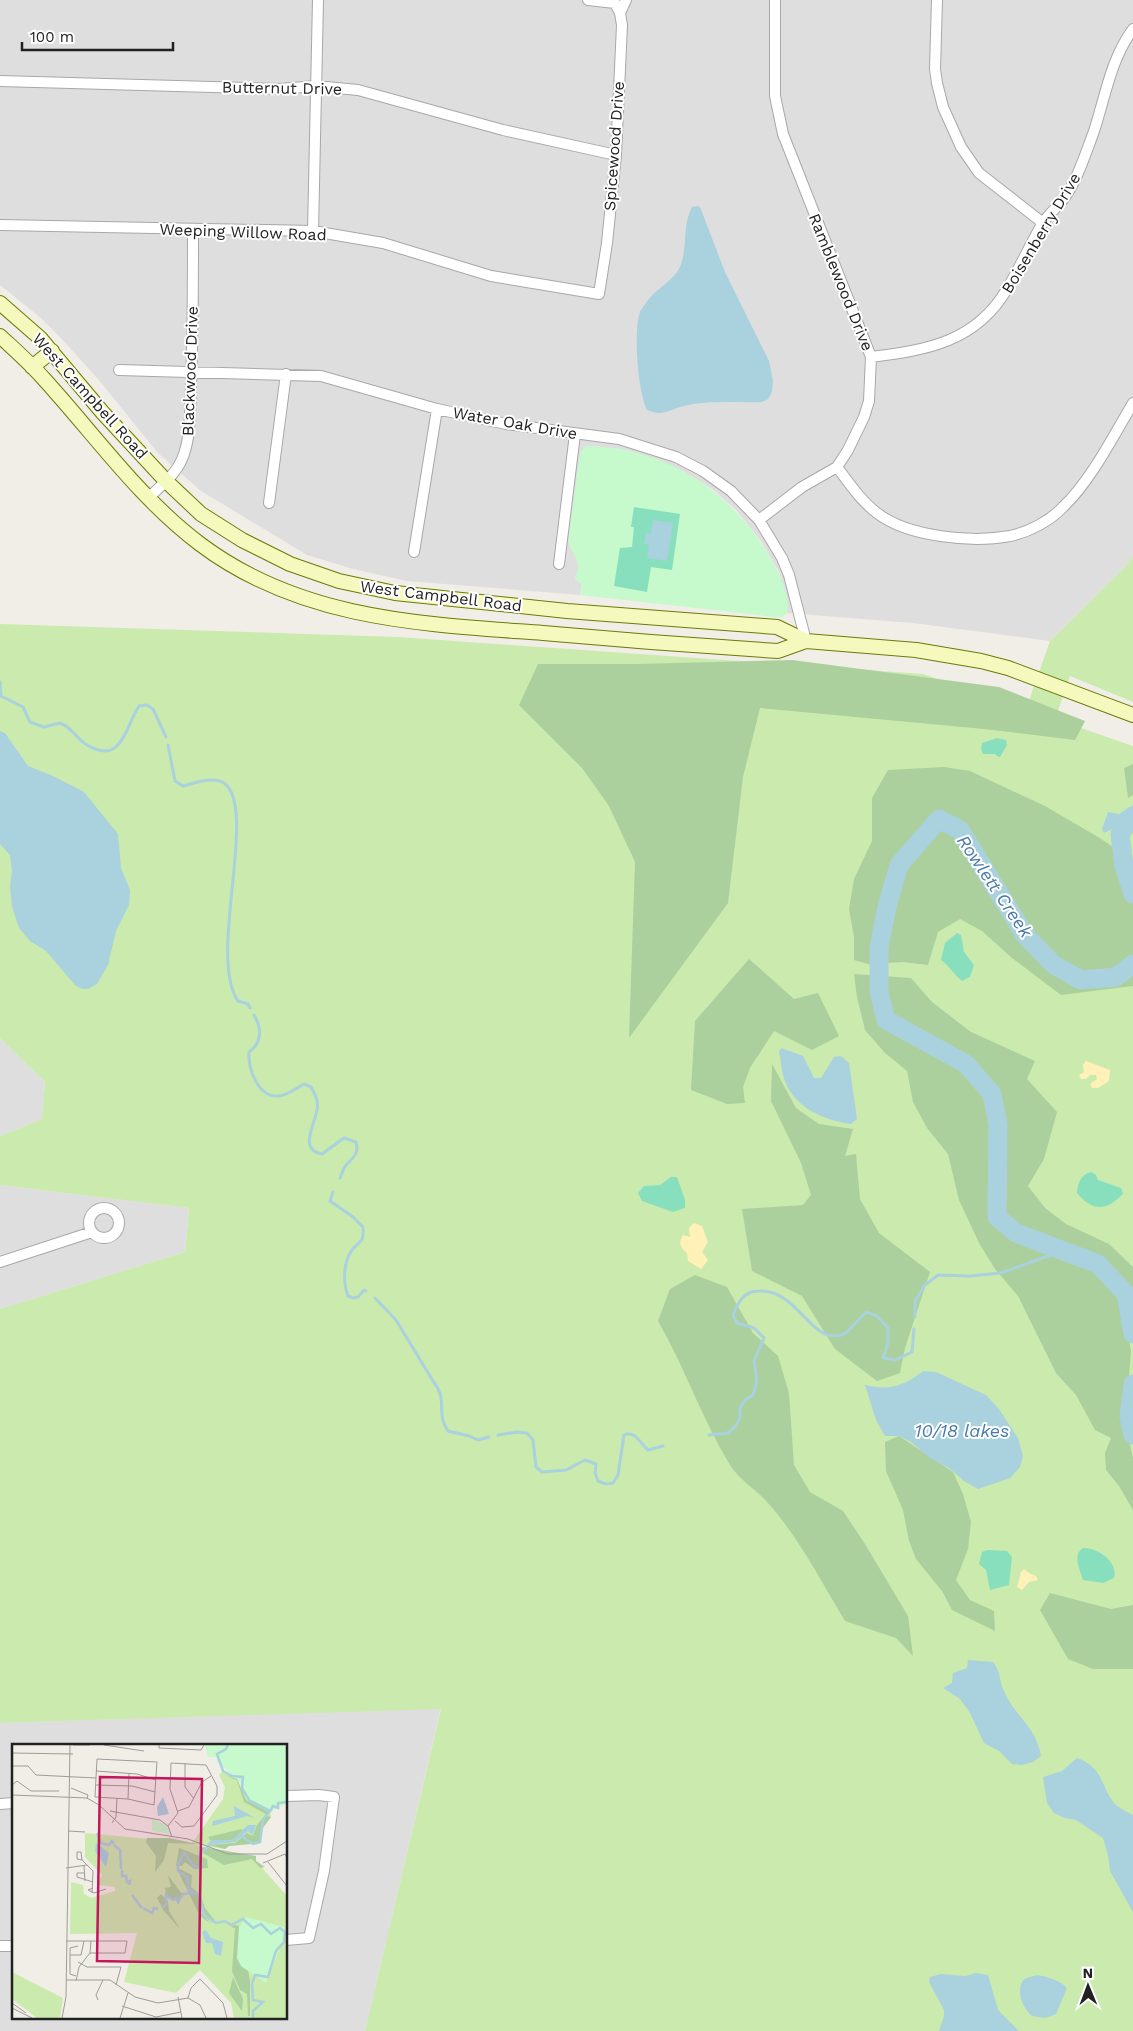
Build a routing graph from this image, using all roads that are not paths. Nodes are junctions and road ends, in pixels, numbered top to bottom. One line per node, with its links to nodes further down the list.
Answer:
1 (318, 0): 9 (street)
2 (588, 0): 6 (street)
3 (626, 0): 6 (street, Spicewood Drive)
4 (775, 0): 19 (street, Ramblewood Drive)
5 (937, 0): 11 (street)
6 (620, 13): 10 (street, Spicewood Drive)
7 (1133, 29): 11 (street, Boisenberry Drive)
8 (0, 82): 9 (street, Butternut Drive)
9 (316, 86): 10 (street, Butternut Drive); 14 (street)
10 (616, 155): 15 (street, Spicewood Drive)
11 (1043, 223): 19 (street, Boisenberry Drive)
12 (0, 226): 13 (street, Weeping Willow Road)
13 (193, 229): 14 (street, Weeping Willow Road); 22 (street, Blackwood Drive)
14 (314, 231): 15 (street, Weeping Willow Road)
15 (599, 294)
16 (0, 303): 18 (main road, West Campbell Road)
17 (0, 336): 20 (main road, West Campbell Road)
18 (52, 351): 20 (main road); 28 (main road, West Campbell Road)
19 (871, 357): 27 (street, Ramblewood Drive)
20 (32, 367): 29 (main road, West Campbell Road)
21 (119, 370): 22 (street, Water Oak Drive)
22 (191, 372): 23 (street, Water Oak Drive); 28 (street, Blackwood Drive)
23 (286, 374): 25 (street, Water Oak Drive); 30 (street)
24 (1133, 403): 27 (street)
25 (437, 409): 26 (street, Water Oak Drive); 32 (street)
26 (575, 434): 31 (street, Water Oak Drive); 33 (street)
27 (837, 467): 31 (street, Ramblewood Drive)
28 (166, 481): 29 (street, Blackwood Drive); 34 (main road, West Campbell Road)
29 (148, 498): 34 (main road, West Campbell Road)
30 (269, 503)
31 (759, 520): 34 (street, Water Oak Drive)
32 (414, 552)
33 (559, 564)
34 (806, 641): 35 (main road, West Campbell Road)
35 (1133, 715)
36 (92, 1232): 37 (street)
37 (0, 1262)
38 (288, 1796): 39 (street)
39 (288, 1940)

